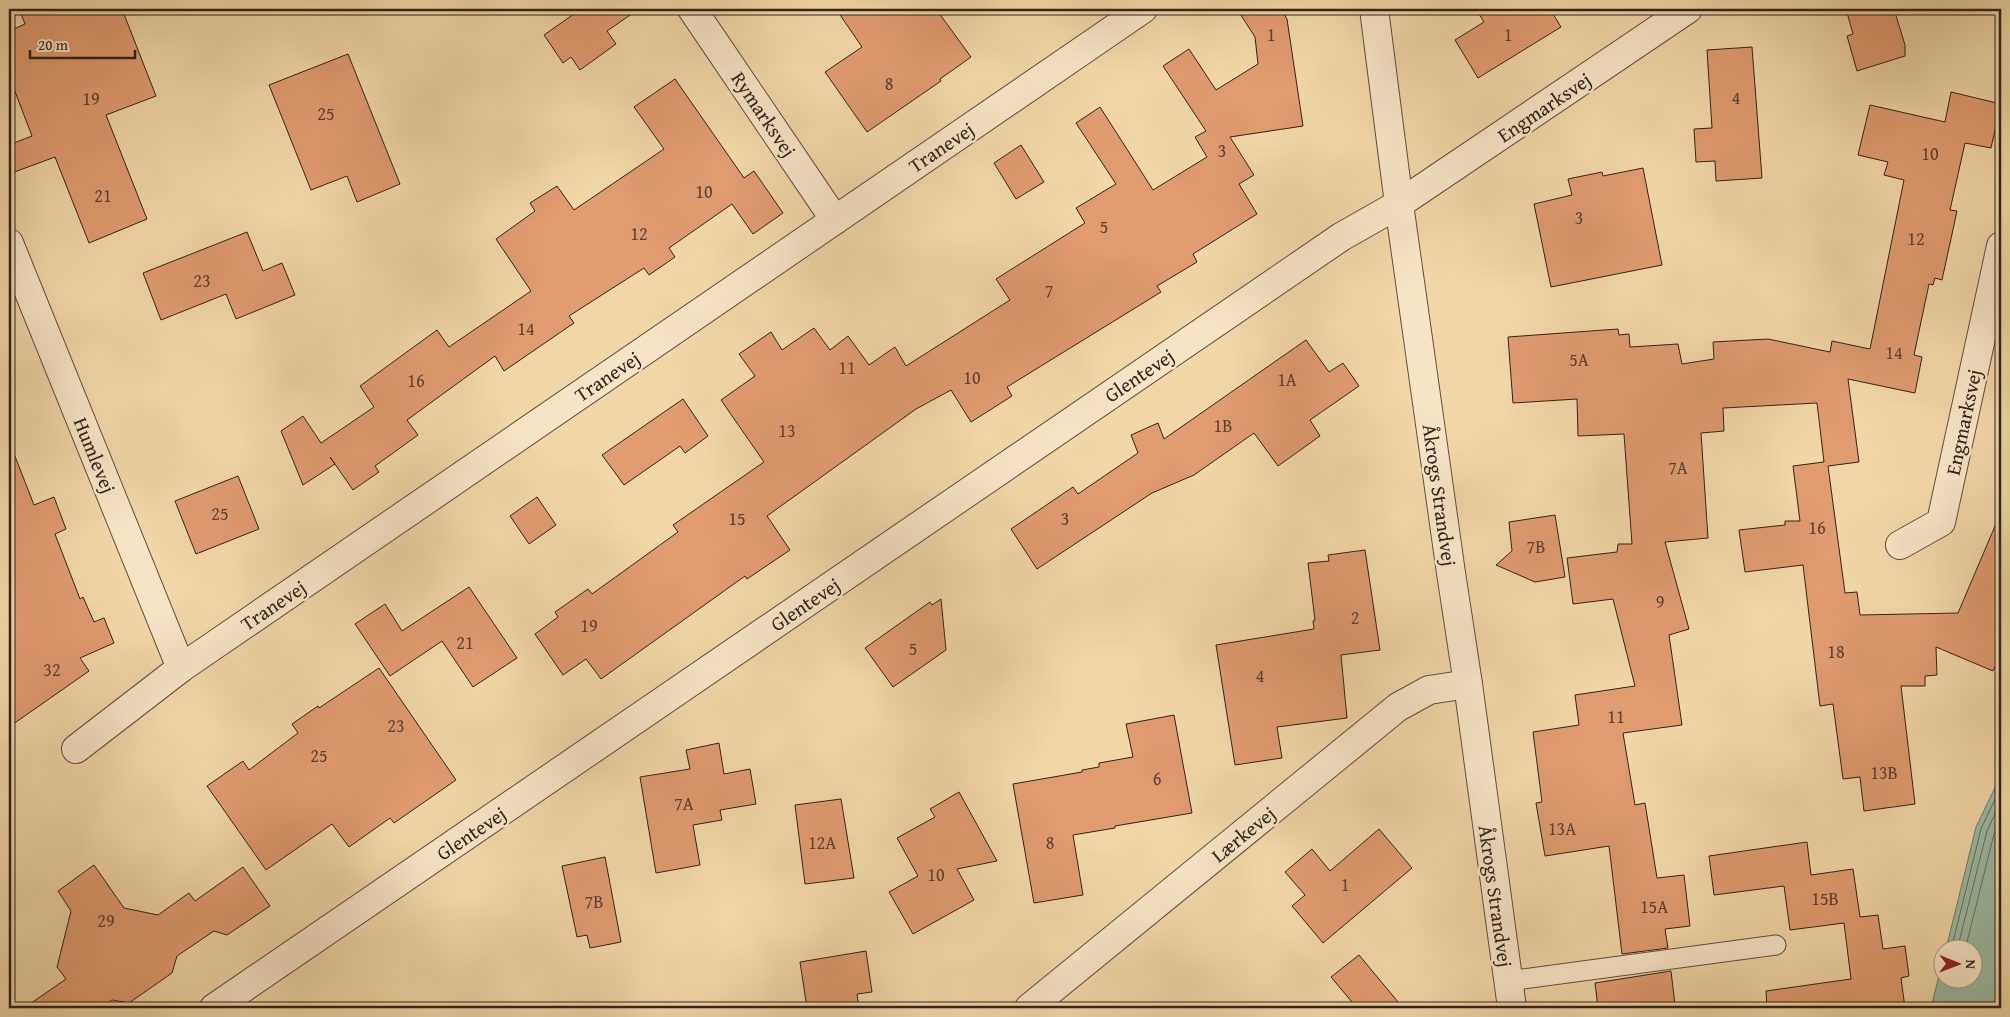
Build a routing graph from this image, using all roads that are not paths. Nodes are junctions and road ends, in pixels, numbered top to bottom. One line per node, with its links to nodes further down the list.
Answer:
1 (692, 9): 6 (street, Rymarksvej)
2 (1143, 9): 6 (street, Tranevej)
3 (1374, 9): 5 (street, Åkrogs Strandvej)
4 (1688, 9): 5 (street, Engmarksvej)
5 (1399, 204): 11 (street, Åkrogs Strandvej); 15 (street, Glentevej)
6 (835, 220): 10 (street, Tranevej)
7 (9, 243): 10 (street, Humlevej)
8 (2001, 246): 9 (street, Engmarksvej)
9 (1900, 546)
10 (181, 668): 12 (street, Tranevej)
11 (1468, 684): 14 (street, Åkrogs Strandvej); 16 (street, Lærkevej)
12 (76, 749)
13 (1776, 945): 14 (lane, Åkrogs Strandvej)
14 (1508, 981): 17 (street, Åkrogs Strandvej)
15 (214, 1008)
16 (1029, 1008)
17 (1512, 1008)

